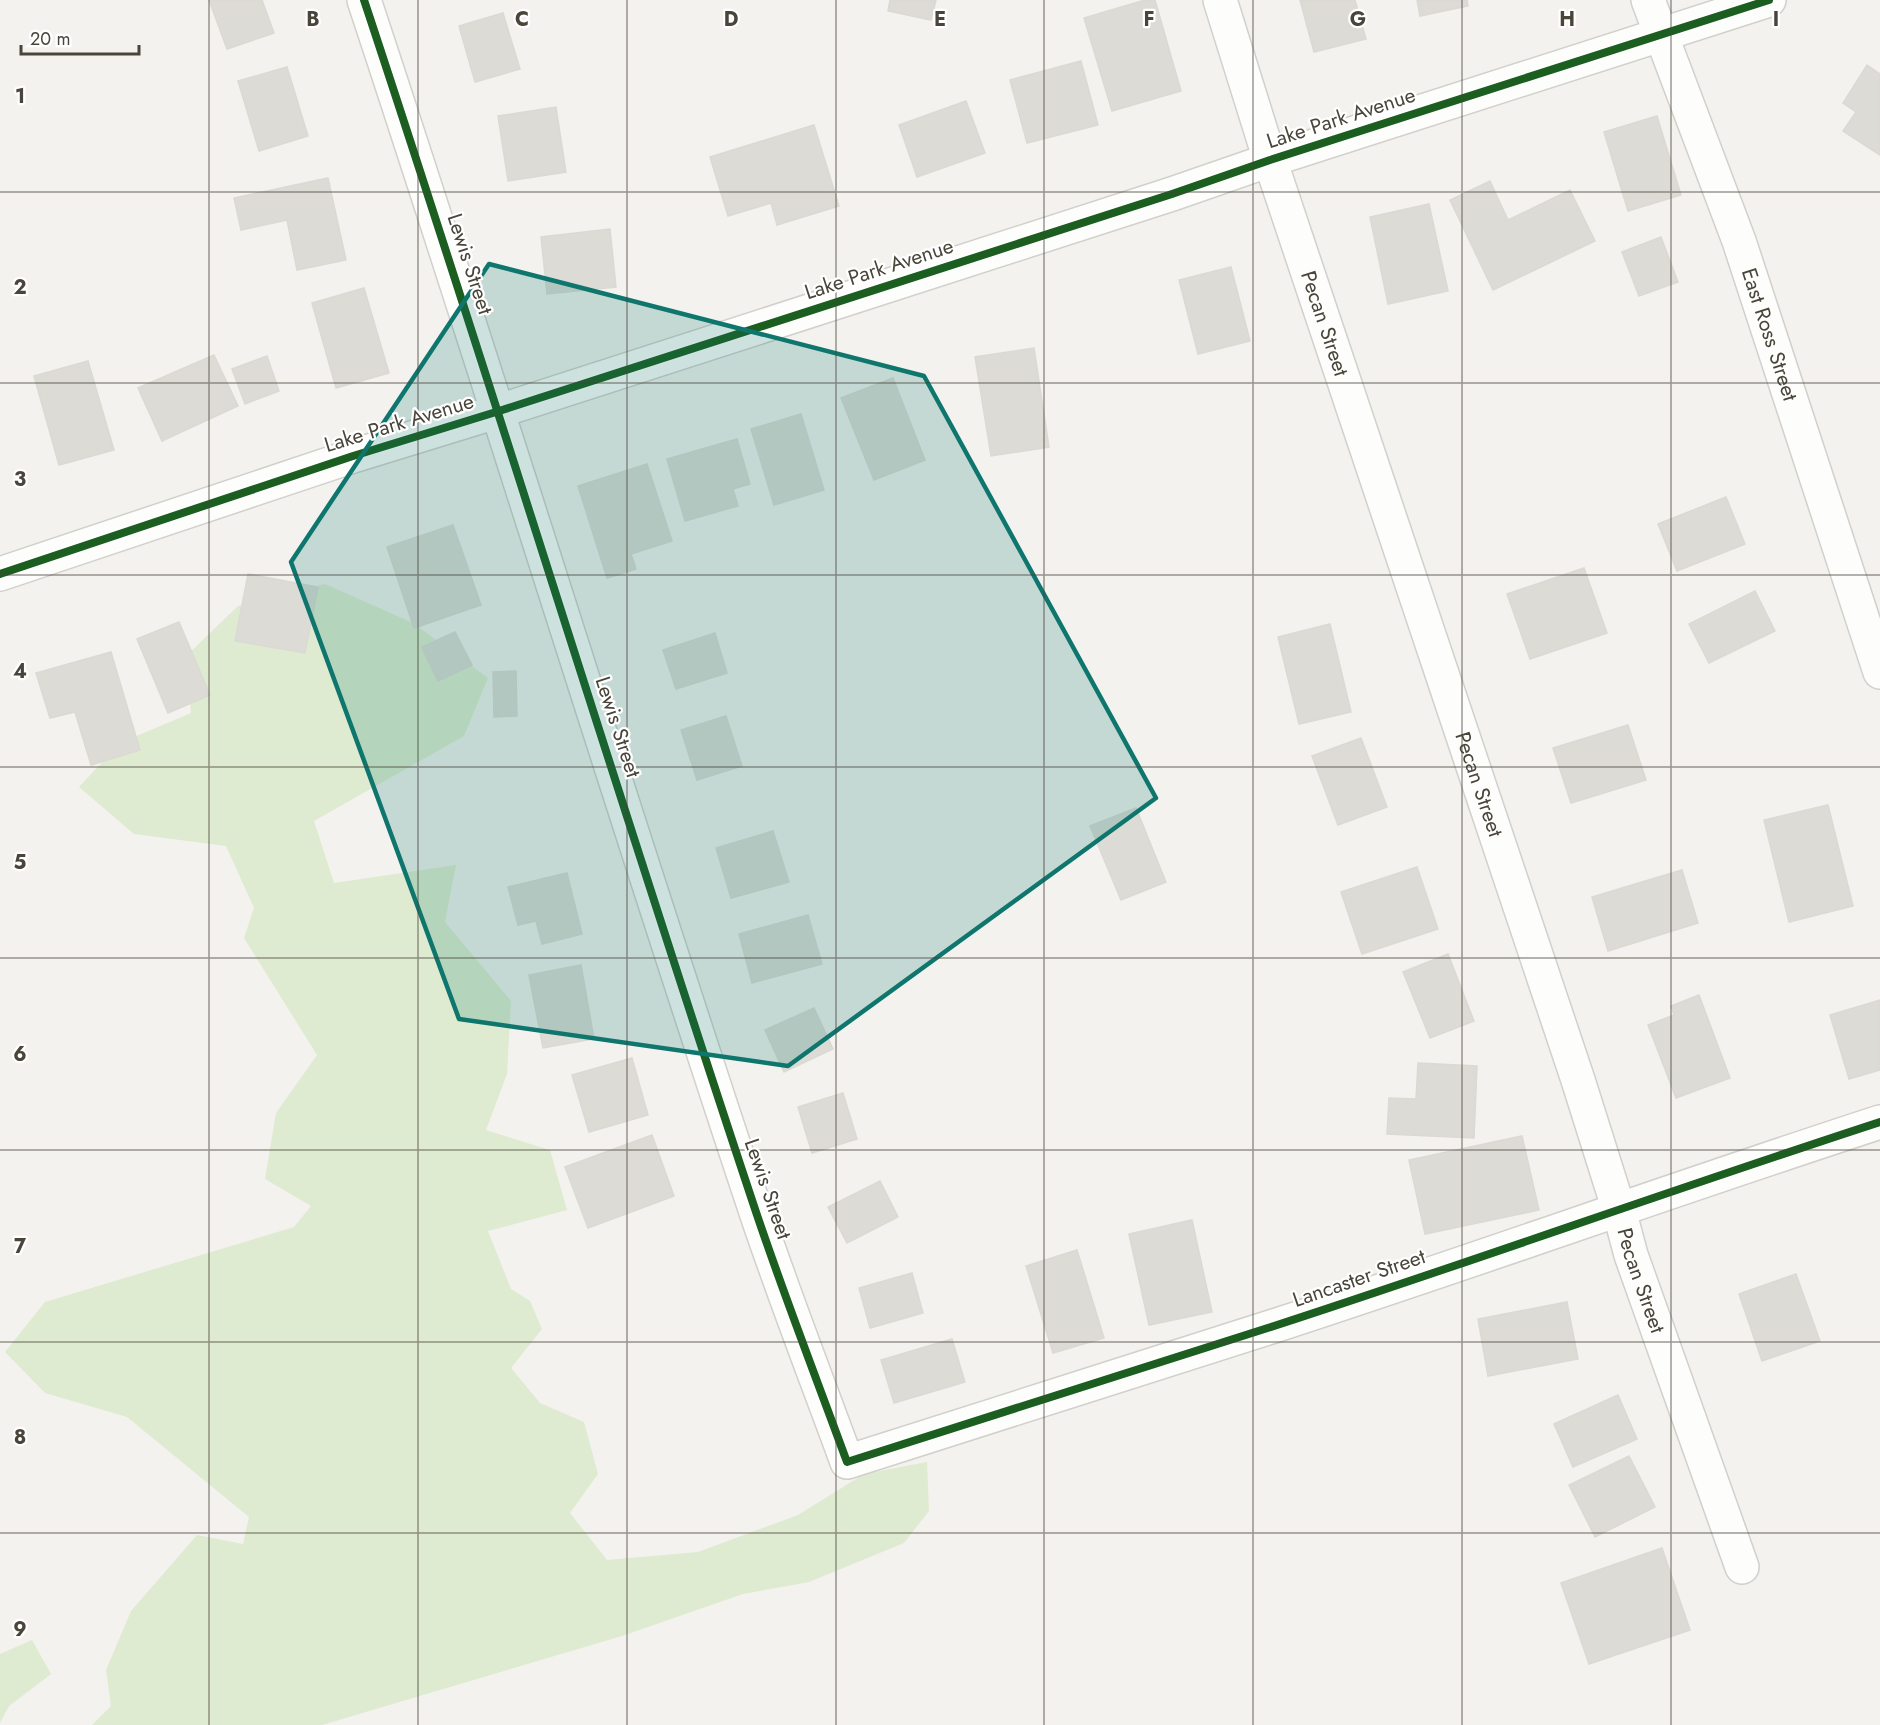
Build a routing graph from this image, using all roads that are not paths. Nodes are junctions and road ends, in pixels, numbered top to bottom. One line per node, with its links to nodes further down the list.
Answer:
1 (364, 0): 7 (street, Lewis Street)
2 (1220, 0): 6 (street, Pecan Street)
3 (1648, 0): 5 (street, East Ross Street)
4 (1769, 0): 5 (street, Lake Park Avenue)
5 (1661, 34): 6 (street, Lake Park Avenue); 9 (street, East Ross Street)
6 (1270, 160): 7 (street, Lake Park Avenue); 11 (street, Pecan Street)
7 (496, 412): 8 (street, Lake Park Avenue); 12 (street, Lewis Street)
8 (0, 574)
9 (1880, 672)
10 (1880, 1122): 11 (street, Lancaster Street)
11 (1619, 1210): 12 (street, Lancaster Street); 13 (street, Pecan Street)
12 (847, 1462)
13 (1742, 1567)

